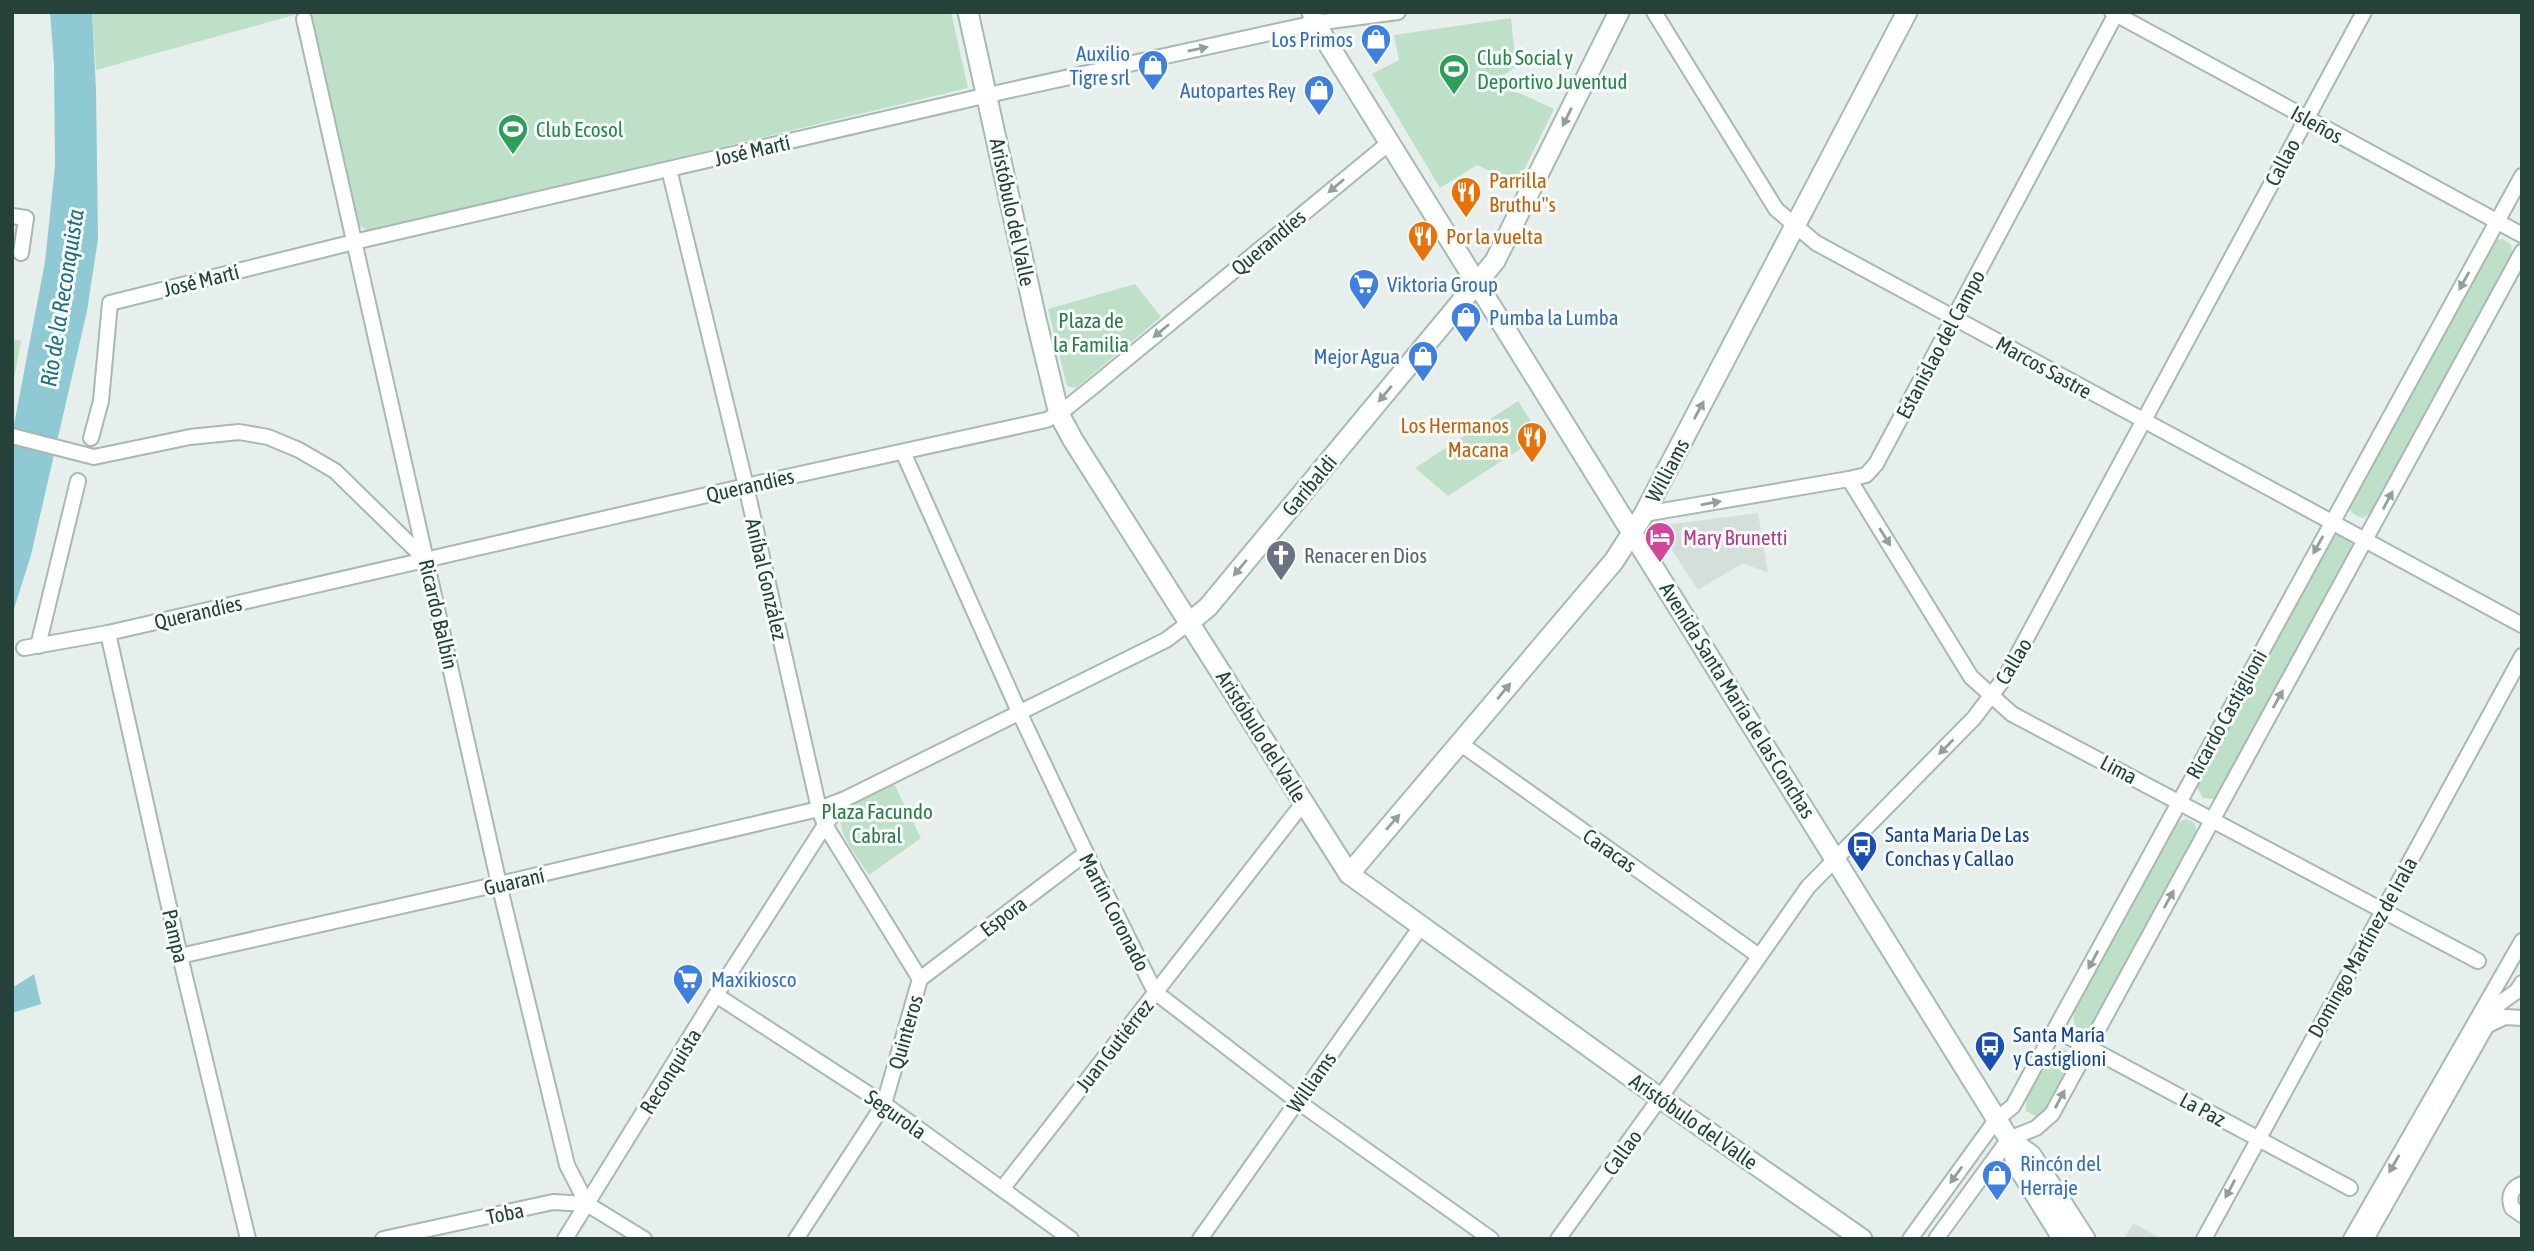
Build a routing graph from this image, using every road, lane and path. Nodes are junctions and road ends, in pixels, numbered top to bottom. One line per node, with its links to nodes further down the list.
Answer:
1 (968, 12): 10 (street, Aristóbulo del Valle)
2 (1398, 12): 8 (street, José Martí)
3 (1619, 12): 22 (street, Garibaldi, one-way to 22)
4 (1654, 12): 17 (street, Marcos Sastre)
5 (1907, 12): 17 (street, Williams)
6 (2364, 12): 11 (street, Callao)
7 (2115, 13): 11 (street, Isleños); 23 (street, Estanislao del Campo)
8 (1314, 18): 10 (street, José Martí, one-way to 8); 12 (street, Avenida Santa María de las Conchas)
9 (304, 19): 19 (street, Ricardo Balbín)
10 (988, 95): 13 (street, José Martí); 24 (street, Aristóbulo del Valle)
11 (2306, 118): 16 (street, Isleños); 25 (street, Callao)
12 (1389, 143): 22 (street, Avenida Santa María de las Conchas); 24 (street, Querandíes, one-way to 24)
13 (669, 169): 19 (street, José Martí); 31 (street, Aníbal González)
14 (2522, 176): 16 (street, Ricardo Castiglioni)
15 (12, 216): 21 (street)
16 (2497, 222): 18 (street, Isleños); 33 (street, Ricardo Castiglioni, one-way to 33)
17 (1795, 226): 23 (street, Marcos Sastre); 32 (street, Williams, one-way to 17)
18 (2522, 235)
19 (354, 242): 27 (street, José Martí); 36 (street, Ricardo Balbín)
20 (2522, 252): 35 (street, Ricardo Castiglioni, one-way to 20)
21 (21, 253)
22 (1476, 285): 34 (street, Avenida Santa María de las Conchas); 37 (street, Garibaldi, one-way to 37)
23 (1954, 318): 25 (street, Marcos Sastre); 29 (street, Estanislao del Campo)
24 (1059, 414): 28 (street, Querandíes); 37 (street, Aristóbulo del Valle)
25 (2144, 422): 33 (street, Marcos Sastre); 41 (street, Callao)
26 (12, 436): 36 (street)
27 (91, 438)
28 (903, 452): 31 (street, Querandíes); 42 (street, Martín Coronado)
29 (1849, 479): 32 (street, Estanislao del Campo, one-way to 29); 41 (street, Lima, one-way to 41)
30 (78, 481): 39 (street, Querandíes)
31 (746, 486): 36 (street, Querandíes); 47 (street, Aníbal González)
32 (1644, 514): 34 (street, Williams)
33 (2330, 523): 35 (street, Marcos Sastre); 45 (street, Ricardo Castiglioni, one-way to 45)
34 (1633, 531): 43 (street, Williams, one-way to 34); 51 (street, Avenida Santa María de las Conchas)
35 (2365, 542): 38 (street, Marcos Sastre); 48 (street, Ricardo Castiglioni, one-way to 35)
36 (427, 561): 39 (street, Querandíes); 53 (street, Ricardo Balbín)
37 (1190, 622): 42 (street, Garibaldi); 46 (street, Aristóbulo del Valle)
38 (2522, 625)
39 (108, 633): 57 (street, Pampa)
40 (2522, 656): 54 (street, Domingo Martínez de Irala)
41 (1991, 696): 45 (street, Lima); 51 (street, Callao, one-way to 51)
42 (1020, 714): 44 (street, Garibaldi); 50 (street, Martín Coronado)
43 (1461, 744): 52 (street, Williams, one-way to 43); 58 (street, Caracas)
44 (845, 799): 47 (street, Guaraní); 49 (street, Reconquista)
45 (2179, 801): 48 (street, Lima); 67 (street, Ricardo Castiglioni, one-way to 67)
46 (1304, 802): 52 (street, Aristóbulo del Valle); 62 (street, Juan Gutiérrez)
47 (819, 809): 49 (street, Aníbal González); 53 (street, Guaraní)
48 (2212, 819): 54 (street, Lima); 68 (street, Ricardo Castiglioni, one-way to 48)
49 (825, 825): 60 (street, Quinteros); 63 (street, Reconquista)
50 (1086, 853): 60 (street, Espora); 62 (street, Martín Coronado)
51 (1835, 857): 58 (street, Callao); 72 (street, Avenida Santa María de las Conchas)
52 (1349, 874): 55 (street, Aristóbulo del Valle)
53 (499, 884): 57 (street, Guaraní); 78 (street, Ricardo Balbín)
54 (2383, 910): 59 (street, Lima); 73 (street, Domingo Martínez de Irala)
55 (1422, 925): 69 (street, Aristóbulo del Valle); 70 (street, Williams)
56 (2522, 941): 64 (street)
57 (180, 956): 80 (street, Pampa)
58 (1759, 956): 69 (street, Callao)
59 (2478, 961)
60 (920, 979): 71 (street, Quinteros)
61 (2519, 987): 64 (street); 65 (street)
62 (1155, 992): 70 (street, Martín Coronado); 77 (street, Juan Gutiérrez)
63 (716, 995): 71 (street, Segurola); 78 (street, Reconquista)
64 (2494, 1001): 66 (street); 95 (street, one-way to 95)
65 (2522, 1017): 66 (street)
66 (2486, 1026): 96 (street)
67 (2056, 1030): 68 (street, La Paz); 72 (street, Ricardo Castiglioni)
68 (2088, 1047): 73 (street, La Paz); 74 (street, Ricardo Castiglioni, one-way to 68)
69 (1660, 1098): 88 (street, Callao); 89 (street, Aristóbulo del Valle)
70 (1297, 1101): 86 (street, Williams); 87 (street, Martín Coronado)
71 (884, 1104): 77 (street, Segurola); 84 (street, Quinteros)
72 (1996, 1120): 74 (street, Avenida Santa María de las Conchas); 90 (street, Ricardo Castiglioni, one-way to 90)
73 (2257, 1138): 76 (street, La Paz); 94 (street, Domingo Martínez de Irala, one-way to 94)
74 (2009, 1139): 91 (street, Ricardo Castiglioni); 92 (street, Avenida Santa María de las Conchas); 93 (street, Avenida Santa María de las Conchas)
75 (2522, 1184): 79 (street)
76 (2350, 1188)
77 (1002, 1189): 85 (street, Segurola)
78 (587, 1204): 81 (street, Toba); 82 (street, Reconquista); 83 (street)
79 (2522, 1215)
80 (248, 1239)
81 (383, 1239)
82 (565, 1239)
83 (644, 1239)
84 (796, 1239)
85 (1071, 1239)
86 (1200, 1239)
87 (1491, 1239)
88 (1558, 1239)
89 (1861, 1239)
90 (1910, 1239)
91 (1936, 1239)
92 (2063, 1239)
93 (2085, 1239)
94 (2204, 1239)
95 (2351, 1239)
96 (2366, 1239)

